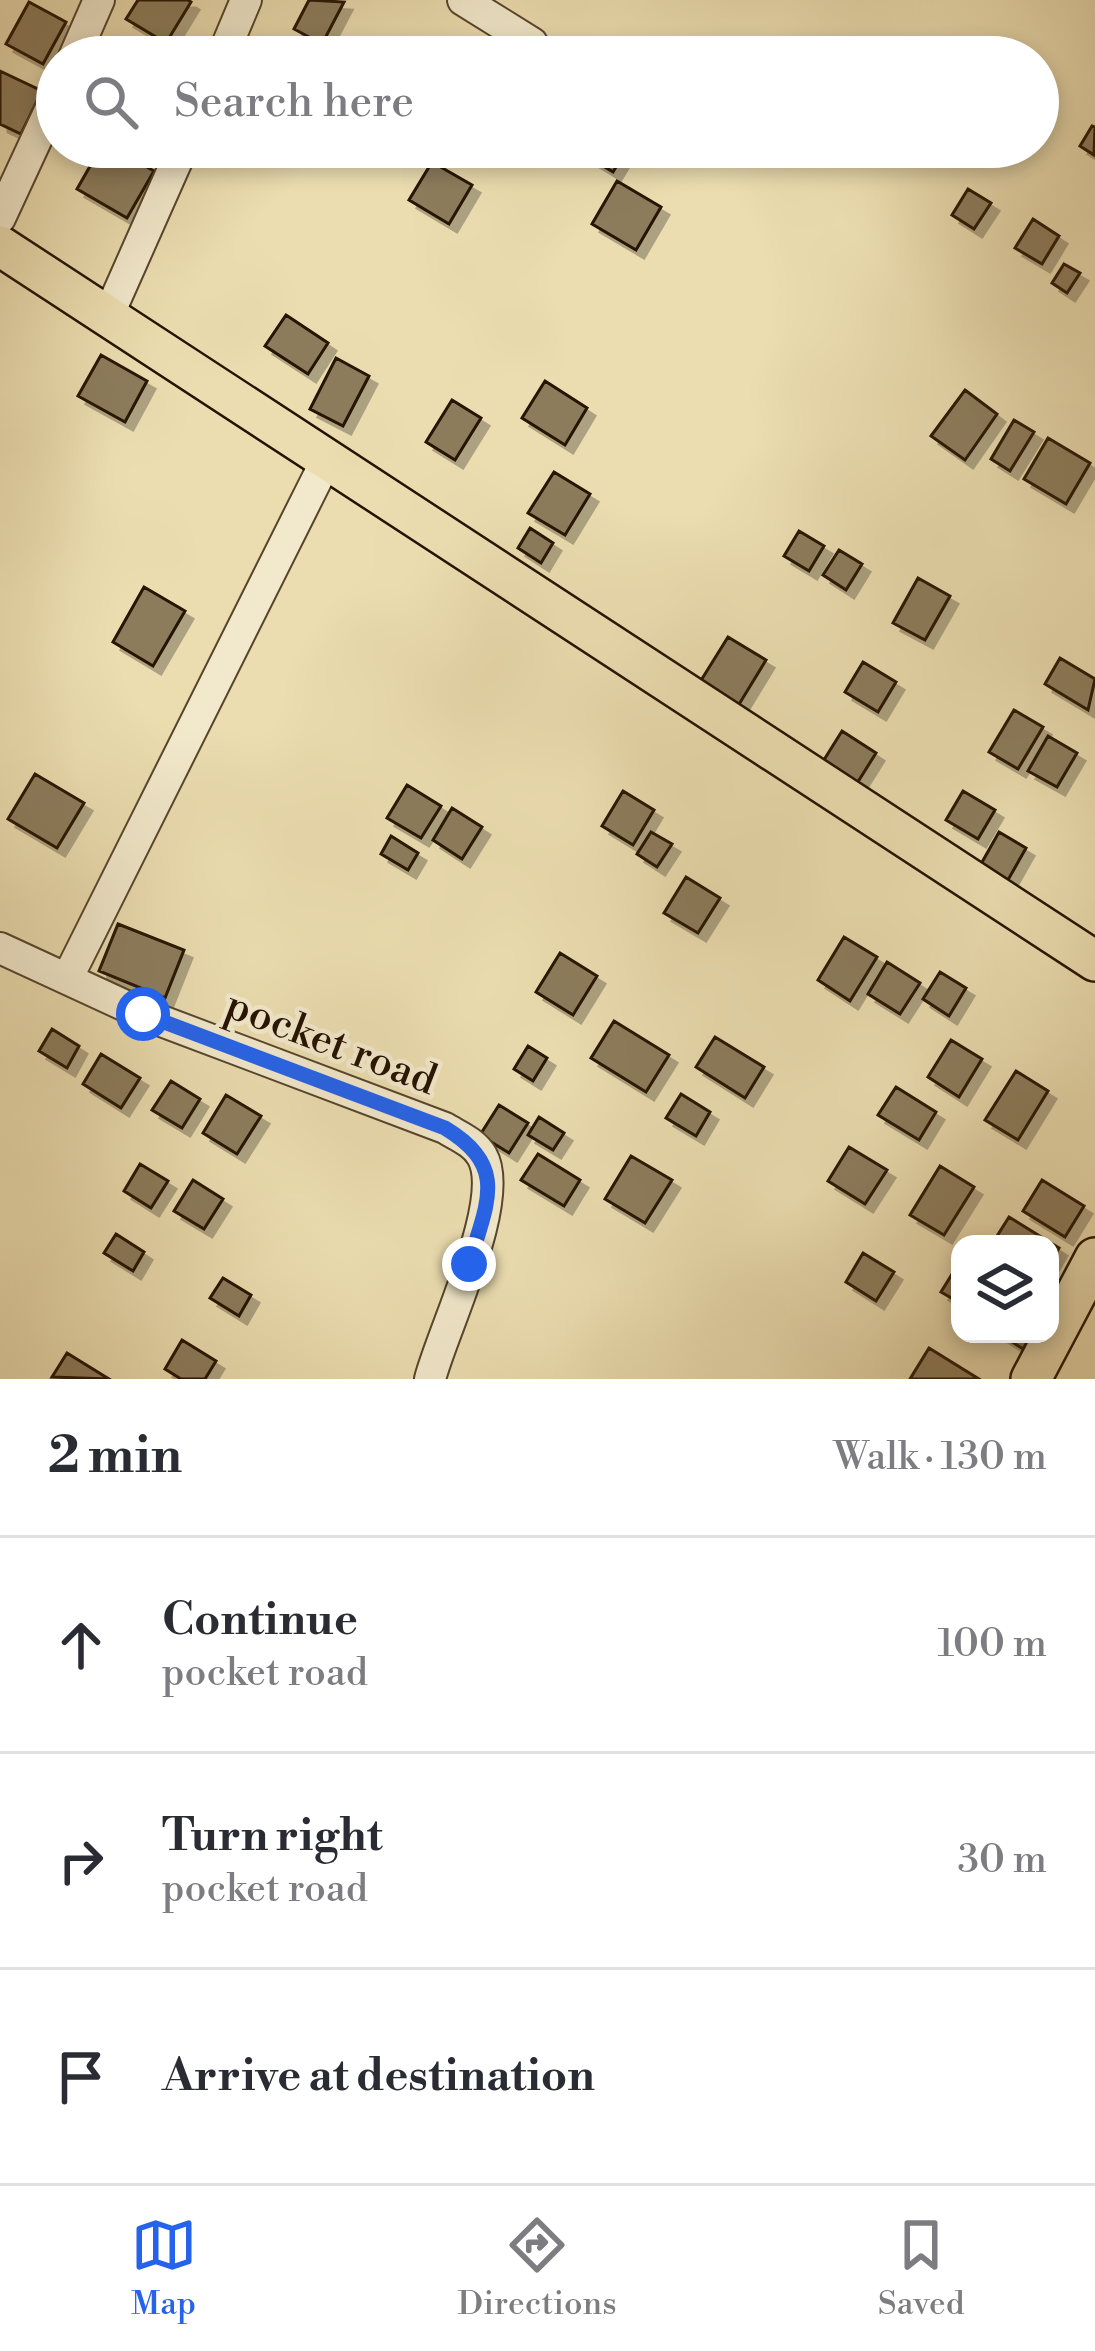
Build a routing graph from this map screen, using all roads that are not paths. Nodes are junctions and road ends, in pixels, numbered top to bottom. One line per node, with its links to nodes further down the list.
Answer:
1 (99, 0): 4 (street)
2 (246, 0): 5 (street)
3 (463, 0): 6 (street)
4 (83, 36)
5 (231, 36)
6 (521, 36)
7 (36, 140): 9 (street)
8 (174, 168): 11 (street)
9 (0, 218)
10 (0, 246): 11 (main road)
11 (108, 316): 12 (main road)
12 (327, 459): 14 (main road); 15 (street)
13 (0, 948): 15 (street, pocket road)
14 (1095, 961)
15 (69, 975): 17 (street, pocket road)
16 (1095, 1258): 18 (main road)
17 (430, 1379)
18 (1030, 1379)

